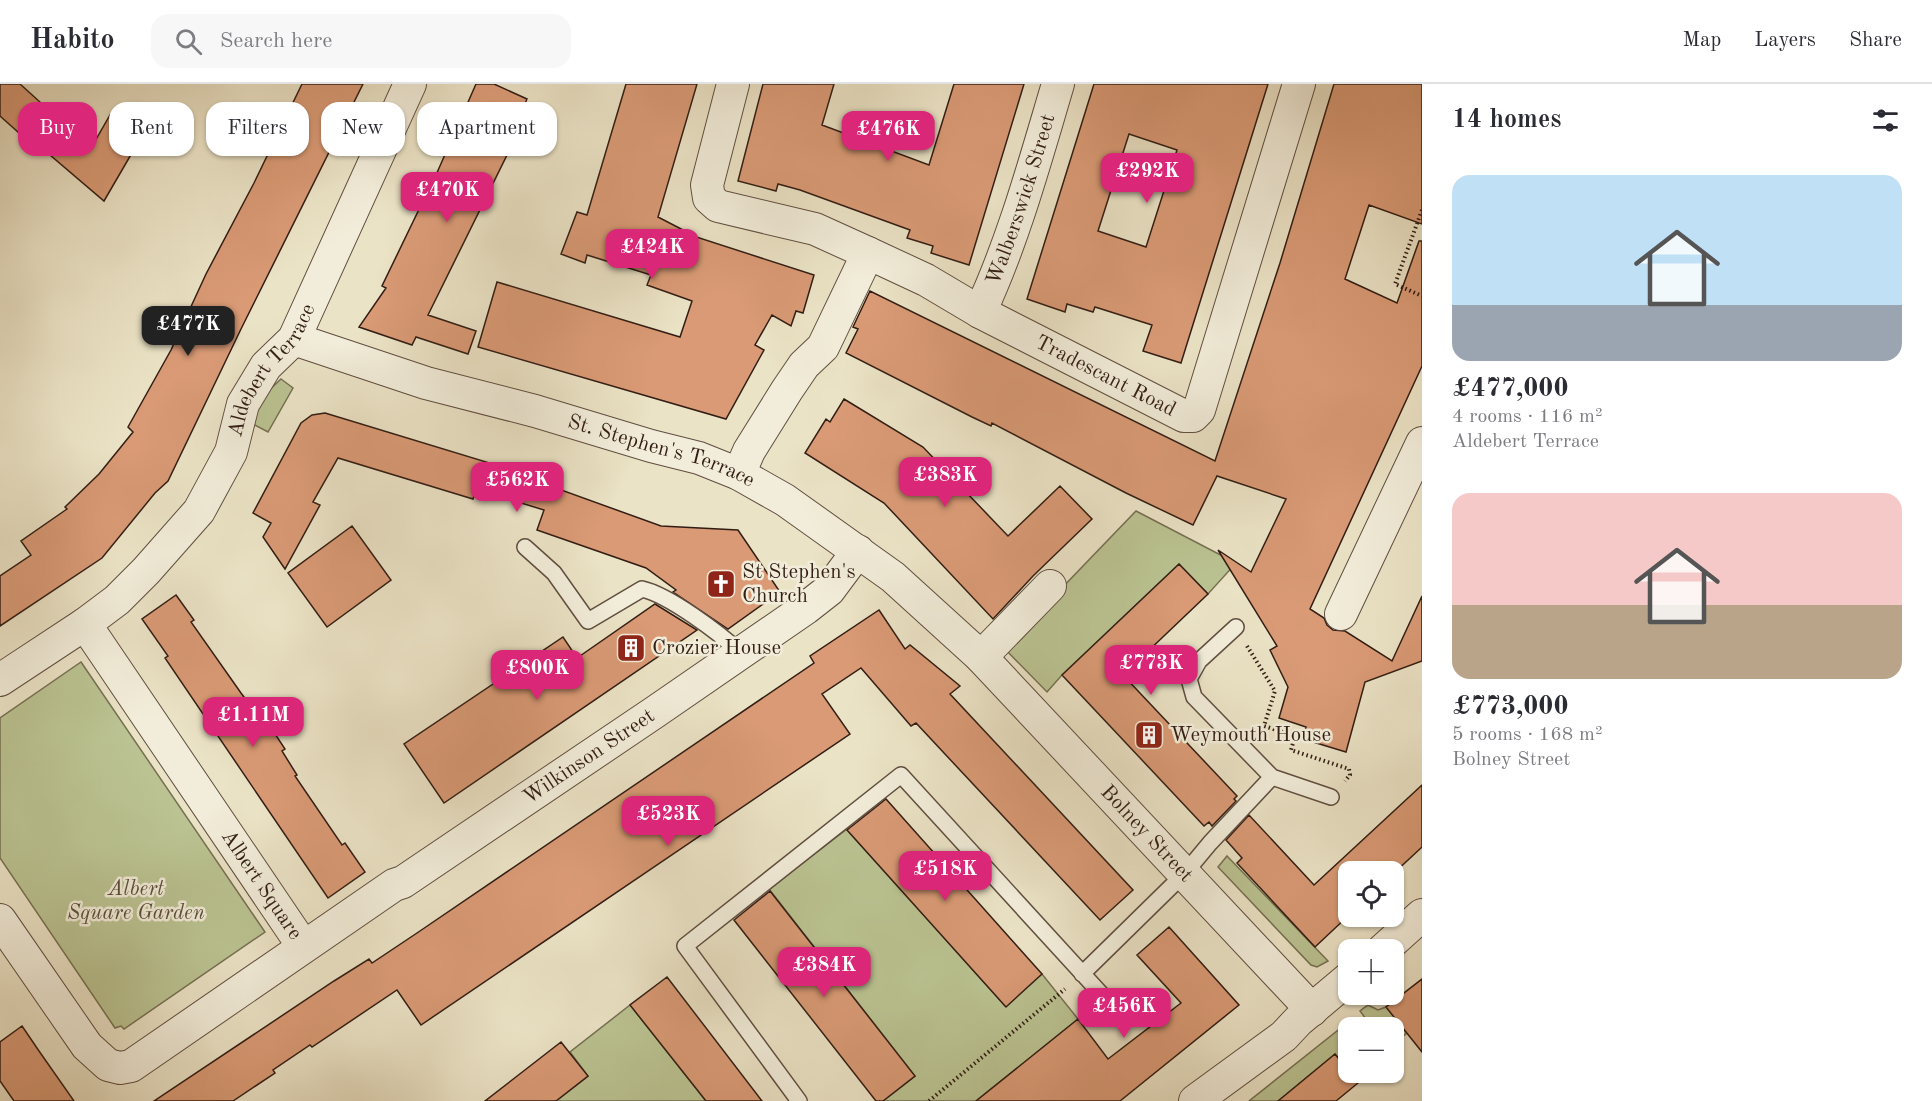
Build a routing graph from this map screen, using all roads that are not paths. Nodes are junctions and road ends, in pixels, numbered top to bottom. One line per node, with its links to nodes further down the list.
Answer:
1 (410, 84): 7 (street, Aldebert Terrace)
2 (733, 84): 5 (street, Tradescant Road)
3 (1058, 84): 6 (street, Walberswick Street)
4 (1299, 84): 6 (street, Tradescant Road)
5 (868, 253): 6 (street, Tradescant Road); 9 (street)
6 (980, 312)
7 (294, 339): 9 (street, St. Stephen's Terrace); 14 (street, Aldebert Terrace)
8 (1422, 443): 13 (street)
9 (739, 474): 11 (street, St. Stephen's Terrace)
10 (525, 547): 16 (lane)
11 (858, 551): 16 (street, Wilkinson Street); 17 (street, St. Stephen's Terrace)
12 (1050, 586): 17 (street)
13 (1341, 614)
14 (86, 624): 18 (street); 25 (street, Albert Square)
15 (1236, 627): 19 (lane)
16 (740, 652): 25 (street, Wilkinson Street)
17 (981, 657): 21 (street, Bolney Street)
18 (0, 680)
19 (1272, 777): 20 (lane); 21 (lane)
20 (1331, 797)
21 (1185, 873): 26 (lane); 29 (street, Bolney Street)
22 (1422, 915): 24 (street)
23 (0, 920): 25 (street, Albert Square)
24 (1395, 939)
25 (303, 946)
26 (1082, 974): 28 (lane); 30 (lane)
27 (1338, 988): 29 (street)
28 (1114, 1008)
29 (1312, 1010): 31 (street)
30 (799, 1101)
31 (1195, 1101)

